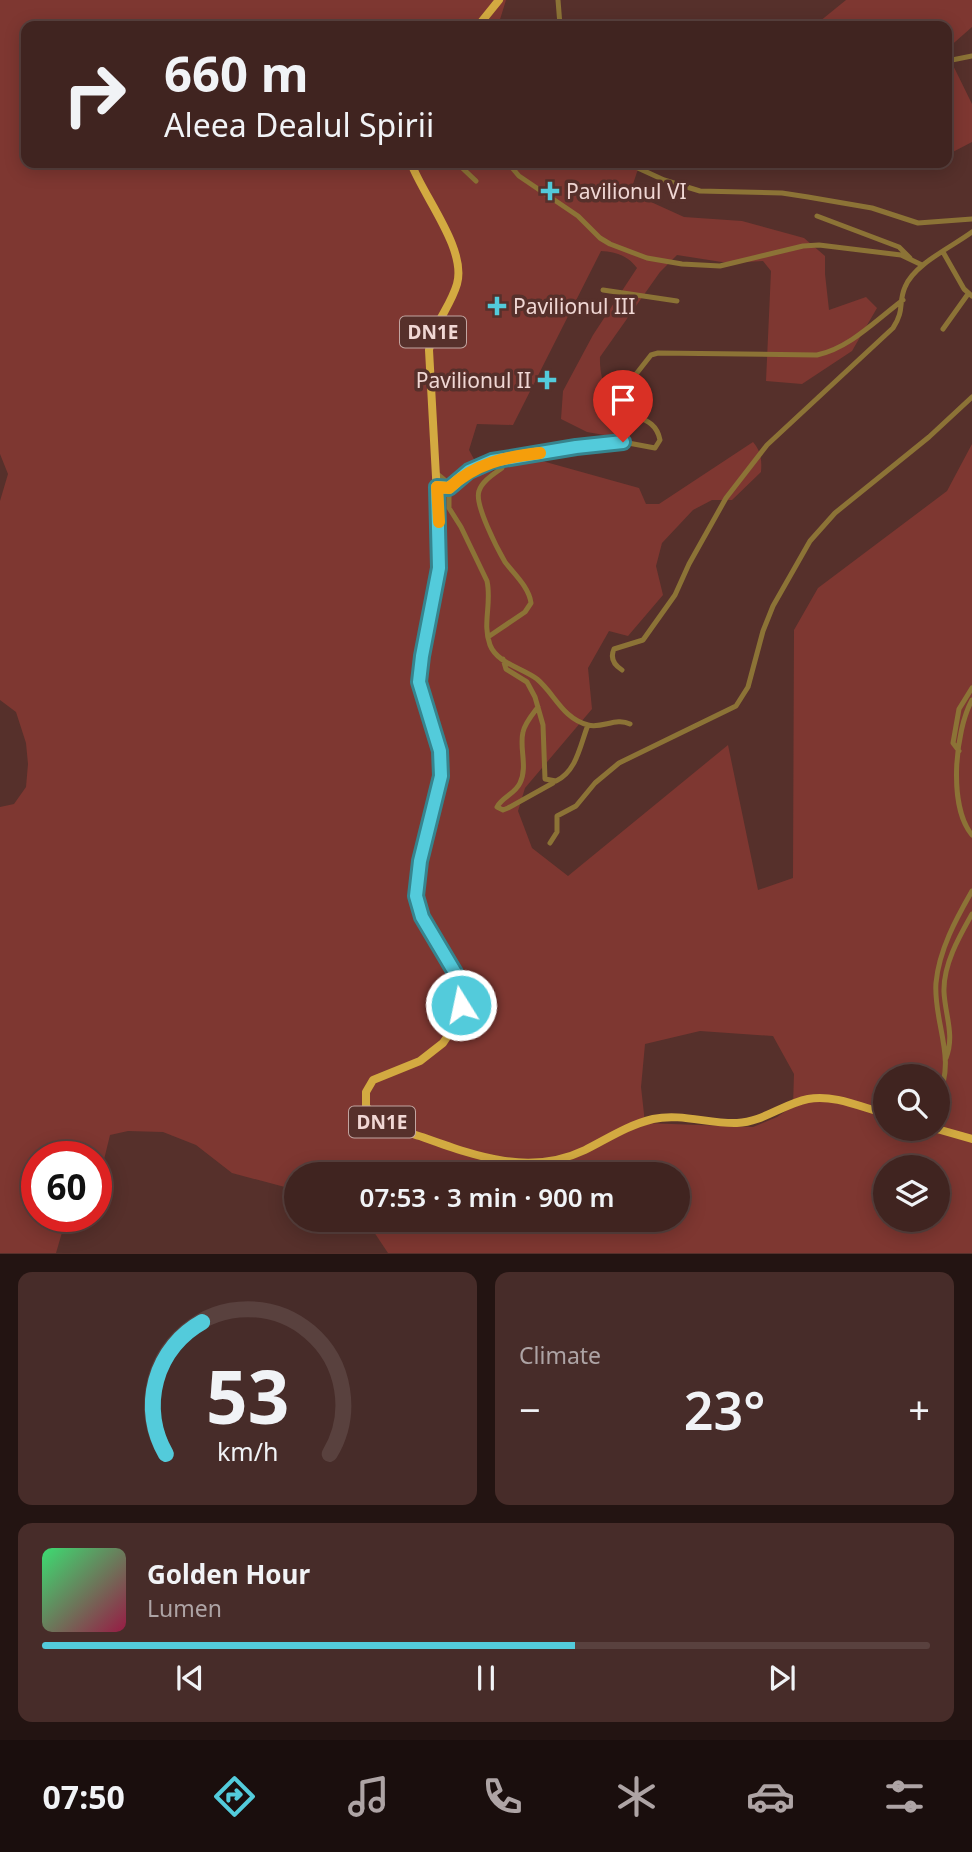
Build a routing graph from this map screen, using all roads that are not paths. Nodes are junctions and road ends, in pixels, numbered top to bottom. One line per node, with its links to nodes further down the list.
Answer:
1 (499, 0): 3 (main road)
2 (558, 0): 4 (street)
3 (482, 21)
4 (559, 21)
5 (972, 56): 6 (street)
6 (952, 60)
7 (414, 168): 25 (main road, DN1E)
8 (462, 168): 11 (street)
9 (512, 168): 16 (street)
10 (638, 168): 13 (street)
11 (476, 181)
12 (817, 216): 16 (street)
13 (972, 219)
14 (972, 232): 15 (street)
15 (943, 252): 17 (street); 19 (street)
16 (912, 260): 17 (street)
17 (922, 265): 20 (street)
18 (603, 290): 21 (street)
19 (970, 295): 22 (street)
20 (902, 300): 24 (street); 30 (street)
21 (677, 301)
22 (943, 329)
23 (972, 397): 39 (street)
24 (501, 459): 27 (street); 28 (street)
25 (436, 473): 26 (main road, DN1E); 27 (street)
26 (437, 487): 27 (street); 44 (main road, DN1E)
27 (449, 488): 28 (street)
28 (488, 638): 29 (street)
29 (503, 659): 33 (street); 35 (street)
30 (622, 670)
31 (972, 688): 36 (street)
32 (972, 700): 36 (street)
33 (538, 707): 37 (street); 37 (street)
34 (630, 724): 35 (street)
35 (587, 725): 37 (street)
36 (959, 751): 38 (street)
37 (556, 781)
38 (972, 835)
39 (550, 843)
40 (972, 891): 42 (street)
41 (972, 914): 42 (street)
42 (946, 1060): 43 (street)
43 (946, 1064)
44 (873, 1110)
45 (950, 1133): 46 (main road)
46 (972, 1139)

